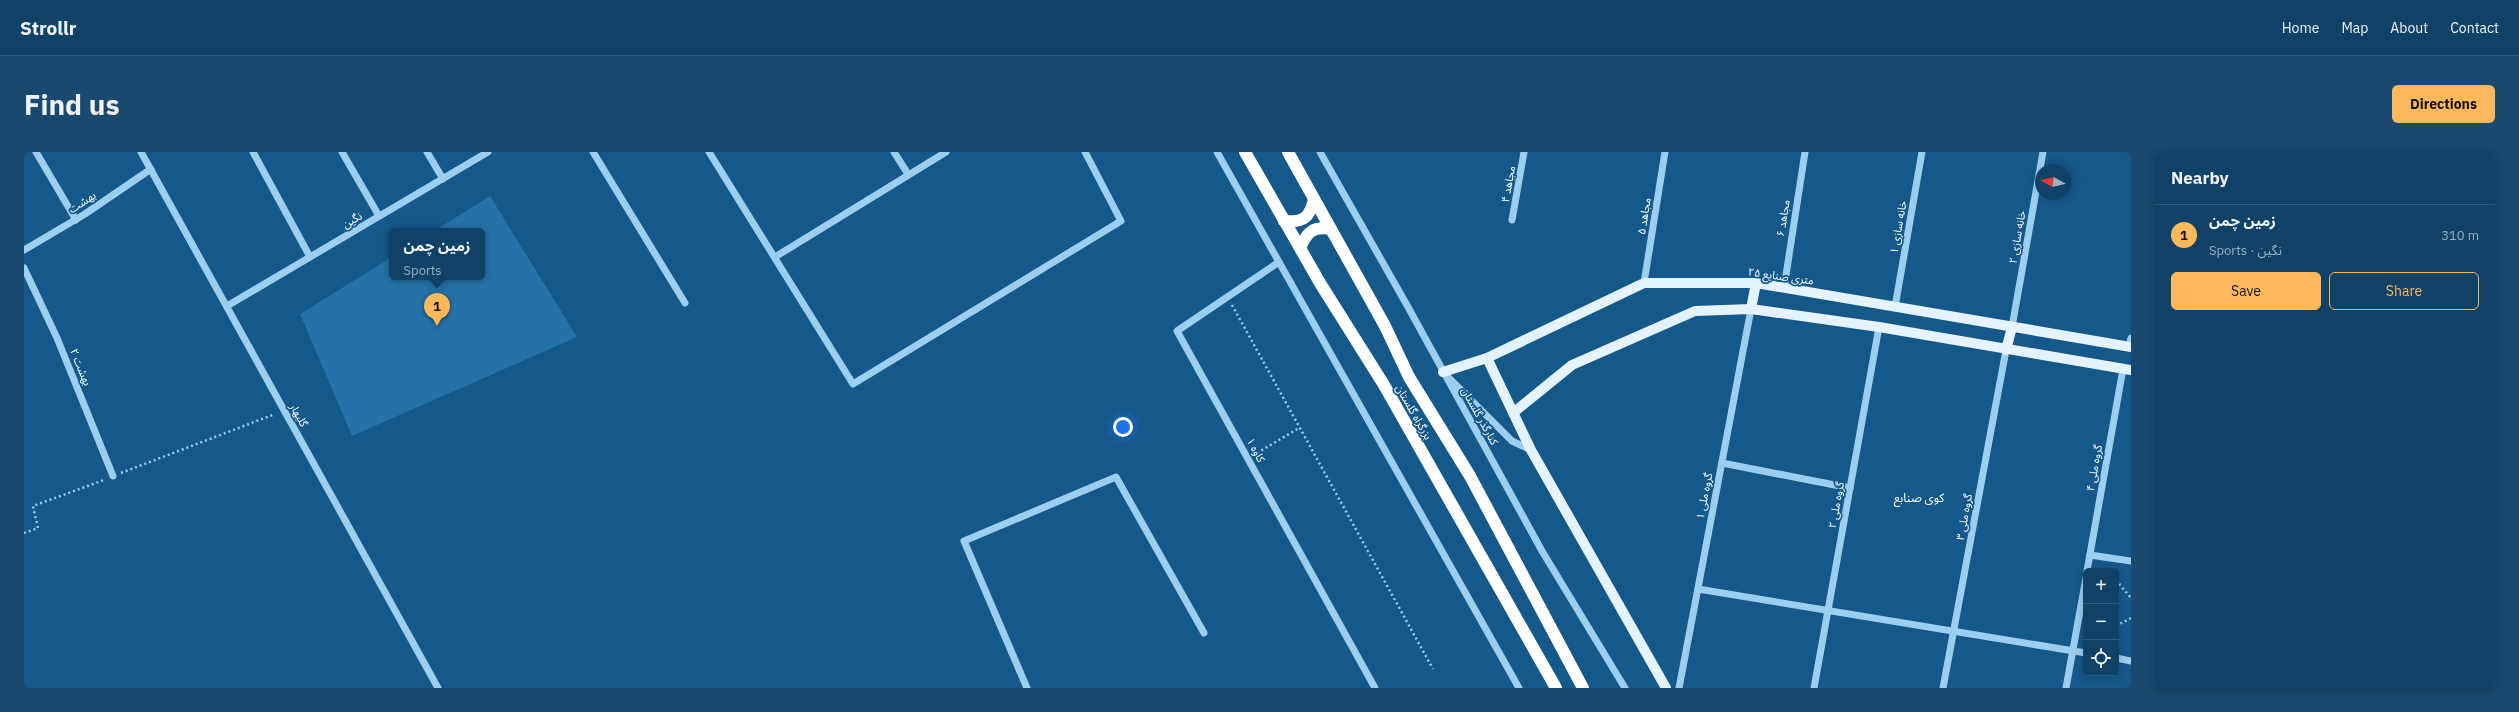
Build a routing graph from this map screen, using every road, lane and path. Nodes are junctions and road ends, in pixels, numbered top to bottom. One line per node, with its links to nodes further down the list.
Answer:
1 (36, 152): 26 (street)
2 (142, 152): 21 (street, گلبهار)
3 (253, 152): 32 (street)
4 (342, 152): 25 (street)
5 (427, 152): 23 (street)
6 (488, 152): 23 (street, نگین)
7 (593, 152): 40 (street)
8 (709, 152): 33 (street)
9 (894, 152): 22 (street)
10 (946, 152): 22 (street)
11 (1085, 152): 33 (street)
12 (1217, 152): 34 (street)
13 (1245, 152): 28 (highway, بزرگراه گلستان)
14 (1288, 152): 24 (highway, بزرگراه گلستان)
15 (1320, 152): 50 (street, کنارگذر گلستان)
16 (1524, 152): 27 (street, مجاهد ۴)
17 (1665, 152): 36 (street, ۵ مجاهد)
18 (1805, 152): 38 (street, ۶ مجاهد)
19 (1922, 152): 42 (street, خانه سازی ۱)
20 (2043, 152): 44 (street, خانه سازی ۲)
21 (151, 169): 26 (street, بهشت); 41 (street, گلبهار)
22 (908, 174): 33 (street)
23 (443, 178): 25 (street, نگین)
24 (1314, 199): 28 (highway); 29 (highway, بزرگراه گلستان)
25 (379, 216): 32 (street, نگین)
26 (76, 220): 31 (street, بهشت)
27 (1512, 220)
28 (1284, 221): 30 (highway, بزرگراه گلستان)
29 (1331, 229): 30 (highway); 82 (highway, بزرگراه گلستان)
30 (1300, 248): 81 (highway, بزرگراه گلستان)
31 (24, 250)
32 (310, 257): 41 (street, نگین)
33 (775, 257)
34 (1280, 262): 39 (street, کاوه ۱); 80 (street)
35 (24, 268): 57 (street, بهشت ۲)
36 (1644, 282): 37 (main road, ۲۵ متری صنایع); 48 (main road, ۲۵ متری صنایع)
37 (1756, 283): 38 (main road, ۲۵ متری صنایع); 43 (main road)
38 (1784, 288): 42 (main road, ۲۵ متری صنایع)
39 (1227, 297): 53 (path); 55 (street, کاوه ۱)
40 (685, 303)
41 (227, 306): 51 (street, گلبهار)
42 (1895, 307): 44 (main road, ۲۵ متری صنایع)
43 (1751, 309): 45 (main road); 52 (main road); 56 (street, گروه ملی ۱)
44 (2012, 326): 46 (main road, ۲۵ متری صنایع); 47 (main road)
45 (1879, 327): 47 (main road); 58 (street, گروه ملی ۲)
46 (2130, 344)
47 (2006, 350): 49 (main road); 70 (street, گروه ملی ۳)
48 (1487, 358): 50 (main road, ۲۵ متری صنایع); 52 (main road)
49 (2127, 370): 60 (street, گروه ملی ۴)
50 (1443, 372): 54 (street); 83 (street, کنارگذر گلستان)
51 (283, 411): 57 (path); 77 (street, گلبهار)
52 (1513, 413): 54 (main road)
53 (1299, 428): 55 (path); 76 (path)
54 (1531, 450): 84 (main road)
55 (1247, 458): 79 (street, کاوه ۱)
56 (1722, 463): 58 (street); 64 (street, گروه ملی ۱)
57 (113, 476): 59 (path)
58 (1850, 488): 67 (street, گروه ملی ۲)
59 (24, 533)
60 (2090, 555): 61 (street); 62 (street, گروه ملی ۴)
61 (2131, 562)
62 (2088, 568)
63 (2119, 584): 66 (path)
64 (1698, 589): 67 (street); 85 (street, گروه ملی ۱)
65 (2083, 595): 72 (street)
66 (2131, 598)
67 (1828, 611): 70 (street); 86 (street, گروه ملی ۲)
68 (2131, 618): 69 (path)
69 (2119, 624)
70 (1954, 632): 72 (street); 87 (street, گروه ملی ۳)
71 (1204, 633): 78 (street)
72 (2073, 651): 73 (street); 88 (street)
73 (2083, 653)
74 (2119, 659): 75 (street)
75 (2131, 661)
76 (1433, 669)
77 (438, 688)
78 (1027, 688)
79 (1375, 688)
80 (1519, 688)
81 (1556, 688)
82 (1583, 688)
83 (1625, 688)
84 (1666, 688)
85 (1679, 688)
86 (1814, 688)
87 (1943, 688)
88 (2066, 688)

